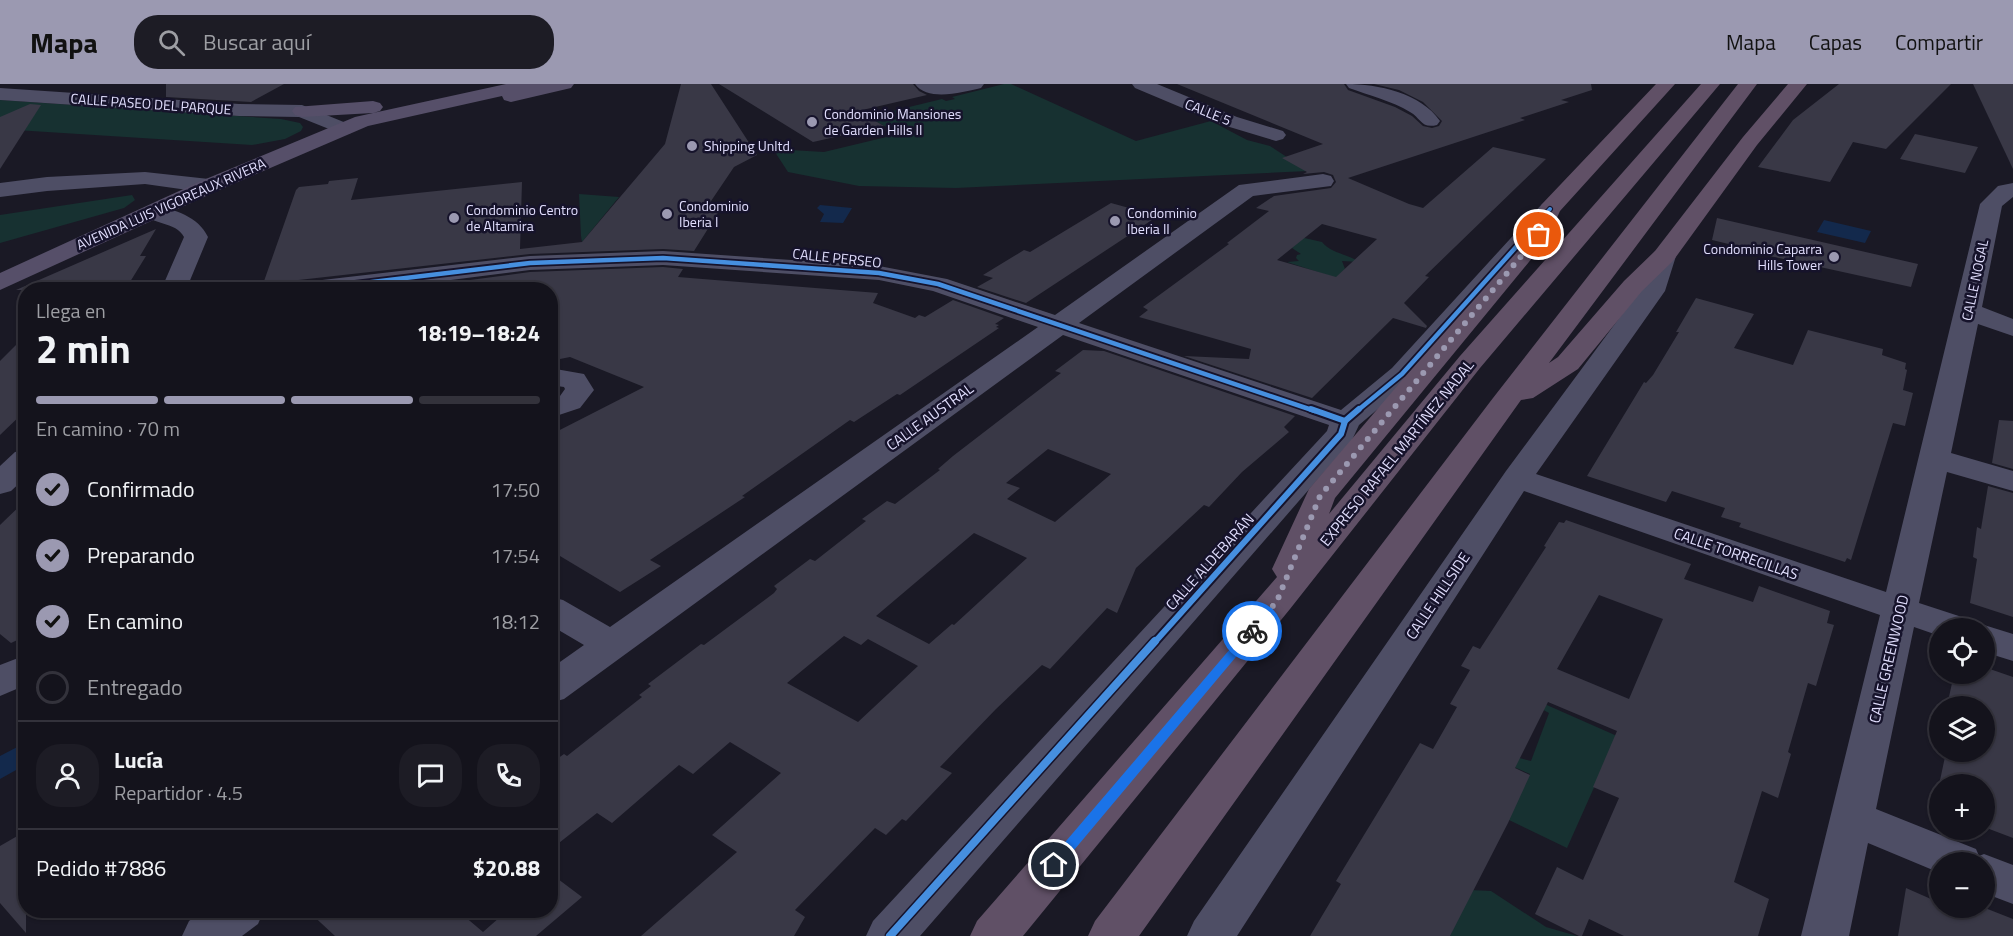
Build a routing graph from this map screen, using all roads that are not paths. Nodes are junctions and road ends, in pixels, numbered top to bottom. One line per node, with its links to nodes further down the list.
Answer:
1 (531, 84): 11 (main road, AVENIDA LUIS VIGOREAUX RIVERA)
2 (565, 84): 15 (main road, AVENIDA LUIS VIGOREAUX RIVERA)
3 (975, 84): 9 (street)
4 (1141, 84): 16 (street, CALLE 5)
5 (1355, 84): 14 (street)
6 (1666, 84): 22 (highway)
7 (1798, 84): 24 (highway)
8 (1710, 85): 41 (highway, EXPRESO RAFAEL MARTÍNEZ NADAL)
9 (928, 86)
10 (1745, 88): 33 (highway)
11 (502, 90): 13 (main road); 15 (main road, AVENIDA LUIS VIGOREAUX RIVERA)
12 (0, 94): 13 (street, CALLE PASEO DEL PARQUE)
13 (302, 111): 15 (street)
14 (1430, 121)
15 (344, 129): 18 (main road, AVENIDA LUIS VIGOREAUX RIVERA)
16 (1276, 135)
17 (1323, 181): 29 (street, CALLE AUSTRAL)
18 (209, 186): 19 (street); 23 (main road, AVENIDA LUIS VIGOREAUX RIVERA)
19 (0, 190)
20 (2013, 190): 21 (street, CALLE NOGAL)
21 (2002, 207): 28 (street, CALLE NOGAL)
22 (1550, 209): 35 (street, CALLE ALDEBARÁN); 41 (highway)
23 (154, 212): 25 (main road, AVENIDA LUIS VIGOREAUX RIVERA); 26 (street)
24 (1664, 255): 33 (highway); 38 (street, CALLE HILLSIDE)
25 (0, 282)
26 (176, 282)
27 (374, 282): 29 (street, CALLE PERSEO)
28 (1968, 311): 30 (street); 32 (street, CALLE NOGAL)
29 (1058, 325): 35 (street, CALLE PERSEO); 46 (street, CALLE AUSTRAL)
30 (2013, 328)
31 (558, 377): 34 (street)
32 (1952, 382): 36 (street, CALLE GREENWOOD)
33 (1503, 404): 59 (highway)
34 (558, 406)
35 (1345, 421): 57 (street, CALLE ALDEBARÁN)
36 (1934, 459): 39 (street); 42 (street, CALLE GREENWOOD)
37 (18, 467): 40 (street)
38 (1517, 478): 42 (street, CALLE TORRECILLAS); 60 (street, CALLE HILLSIDE)
39 (2013, 482)
40 (0, 484)
41 (1277, 601): 58 (highway, EXPRESO RAFAEL MARTÍNEZ NADAL)
42 (1900, 610): 44 (street, CALLE TORRECILLAS); 51 (street, CALLE GREENWOOD)
43 (558, 614): 46 (street)
44 (1929, 619)
45 (1995, 642): 47 (street)
46 (612, 645): 50 (street, CALLE AUSTRAL)
47 (2013, 648)
48 (18, 672): 49 (street)
49 (0, 681)
50 (558, 683)
51 (1853, 818): 52 (street); 61 (street, CALLE GREENWOOD)
52 (1936, 852)
53 (1995, 878): 54 (street)
54 (2013, 885)
55 (230, 918): 56 (street)
56 (206, 936)
57 (890, 936)
58 (994, 936)
59 (1112, 936)
60 (1211, 936)
61 (1825, 936)

